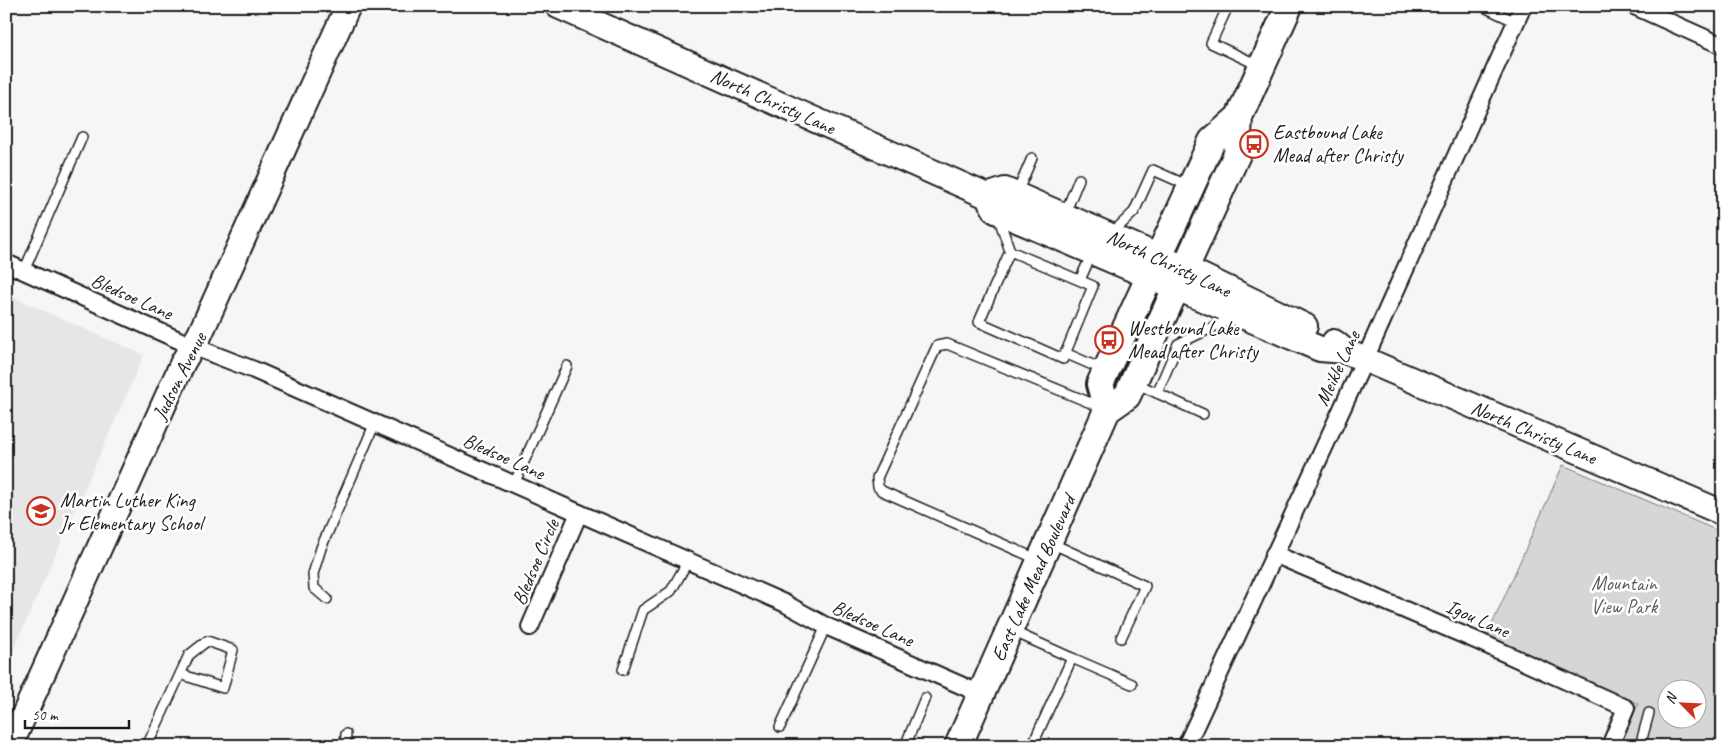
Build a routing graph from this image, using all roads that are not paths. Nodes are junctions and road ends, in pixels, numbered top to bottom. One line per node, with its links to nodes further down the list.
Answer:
1 (348, 6): 29 (street, Judson Avenue)
2 (558, 6): 17 (street, North Christy Lane)
3 (1228, 6): 10 (lane)
4 (1482, 6): 8 (lane)
5 (1523, 6): 8 (street, Meikle Lane)
6 (1634, 6): 9 (street)
7 (1284, 8): 10 (main road, East Lake Mead Boulevard)
8 (1516, 22): 31 (street, Meikle Lane)
9 (1723, 46)
10 (1262, 67): 11 (main road, East Lake Mead Boulevard)
11 (1239, 117): 15 (main road, East Lake Mead Boulevard); 25 (main road, East Lake Mead Boulevard)
12 (82, 137): 24 (lane)
13 (1032, 158): 16 (lane)
14 (1079, 179): 18 (lane)
15 (1191, 187): 19 (lane); 23 (main road, East Lake Mead Boulevard)
16 (1016, 195): 17 (street, North Christy Lane); 18 (street, North Christy Lane)
17 (992, 203): 20 (lane); 21 (street, North Christy Lane)
18 (1064, 216): 19 (street, North Christy Lane)
19 (1109, 235): 23 (street, North Christy Lane)
20 (1010, 251): 26 (lane); 30 (lane)
21 (1092, 252): 23 (street, North Christy Lane); 26 (lane)
22 (6, 263): 24 (street, Bledsoe Lane)
23 (1154, 267): 25 (street, North Christy Lane); 33 (main road, East Lake Mead Boulevard)
24 (24, 271): 29 (street, Bledsoe Lane)
25 (1180, 278): 27 (street, North Christy Lane); 28 (main road, East Lake Mead Boulevard); 31 (street, North Christy Lane)
26 (1080, 280): 30 (lane)
27 (1239, 315): 28 (lane); 31 (street, North Christy Lane)
28 (1166, 339): 34 (main road, East Lake Mead Boulevard); 35 (lane)
29 (192, 346): 38 (street, Bledsoe Lane); 59 (street, Judson Avenue)
30 (1065, 353): 33 (lane)
31 (1355, 355): 41 (street, North Christy Lane); 43 (street, Meikle Lane)
32 (567, 366): 39 (lane)
33 (1106, 371): 36 (main road, East Lake Mead Boulevard)
34 (1133, 382): 35 (lane); 36 (main road, East Lake Mead Boulevard)
35 (1157, 393): 37 (lane)
36 (1108, 410): 42 (main road, East Lake Mead Boulevard); 42 (lane)
37 (1203, 414)
38 (375, 423): 39 (street, Bledsoe Lane); 45 (lane)
39 (514, 484): 40 (street, Bledsoe Lane)
40 (580, 513): 44 (street, Bledsoe Lane); 47 (street, Bledsoe Circle)
41 (1723, 513)
42 (1045, 551): 48 (main road, East Lake Mead Boulevard); 49 (lane)
43 (1274, 554): 65 (street, Meikle Lane); 66 (street, Igou Lane)
44 (688, 561): 46 (street, Bledsoe Lane); 51 (lane)
45 (327, 599)
46 (826, 626): 54 (street, Bledsoe Lane); 57 (lane)
47 (530, 627)
48 (1010, 630): 50 (lane); 54 (main road, East Lake Mead Boulevard)
49 (1121, 638)
50 (1072, 658): 53 (lane); 64 (lane)
51 (623, 670)
52 (180, 674): 52 (lane); 60 (lane)
53 (1132, 684)
54 (981, 694): 63 (main road, East Lake Mead Boulevard)
55 (925, 698): 62 (lane)
56 (1648, 713): 67 (lane)
57 (780, 727)
58 (346, 734): 61 (lane)
59 (10, 746)
60 (147, 746)
61 (345, 746)
62 (905, 746)
63 (958, 746)
64 (1032, 746)
65 (1186, 746)
66 (1610, 746)
67 (1640, 746)

